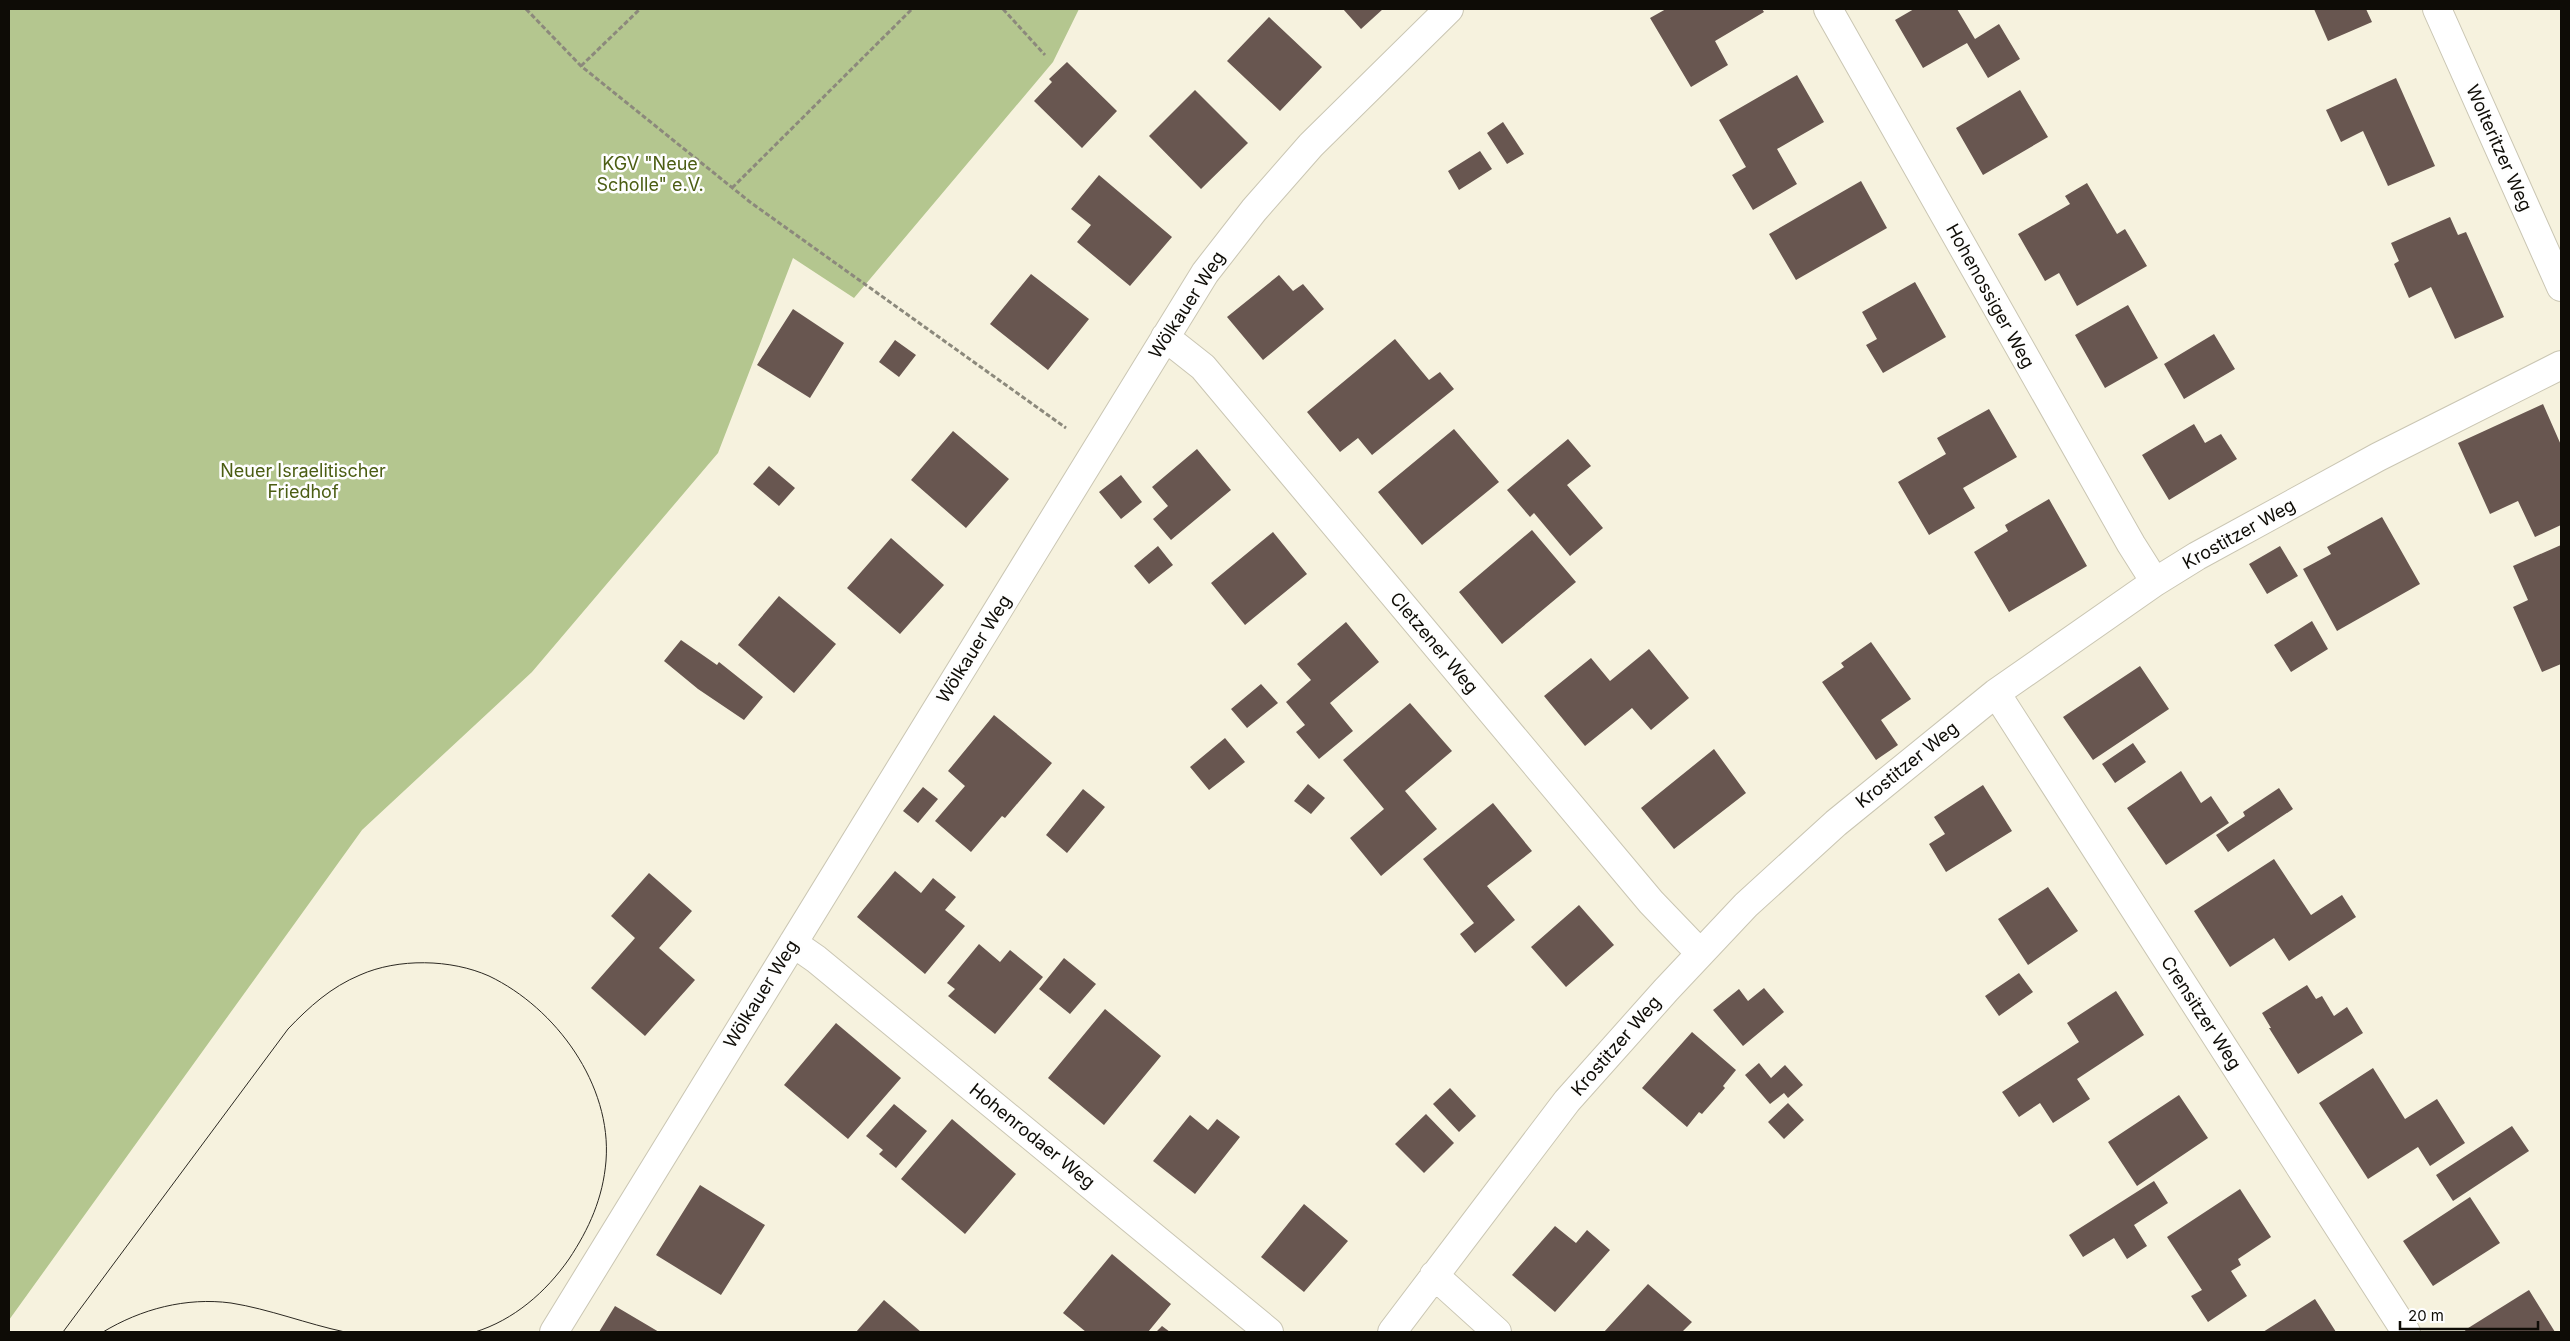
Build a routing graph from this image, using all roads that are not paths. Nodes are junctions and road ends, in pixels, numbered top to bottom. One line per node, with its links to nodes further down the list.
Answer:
1 (1449, 9): 5 (street, Wölkauer Weg)
2 (1828, 9): 7 (street, Hohenossiger Weg)
3 (2436, 9): 4 (street, Wolteritzer Weg)
4 (2561, 286)
5 (1165, 337): 9 (street, Wölkauer Weg); 10 (street, Cletzener Weg)
6 (2561, 365): 7 (street, Krostitzer Weg)
7 (2155, 582): 8 (street, Krostitzer Weg)
8 (1996, 694): 10 (street, Krostitzer Weg); 16 (street, Crensitzer Weg)
9 (793, 943): 12 (street, Wölkauer Weg); 13 (street, Hohenrodaer Weg)
10 (1700, 953): 11 (street, Krostitzer Weg)
11 (1434, 1275): 14 (street, Krostitzer Weg); 15 (street)
12 (554, 1332)
13 (1269, 1332)
14 (1392, 1332)
15 (1497, 1332)
16 (2406, 1332)

